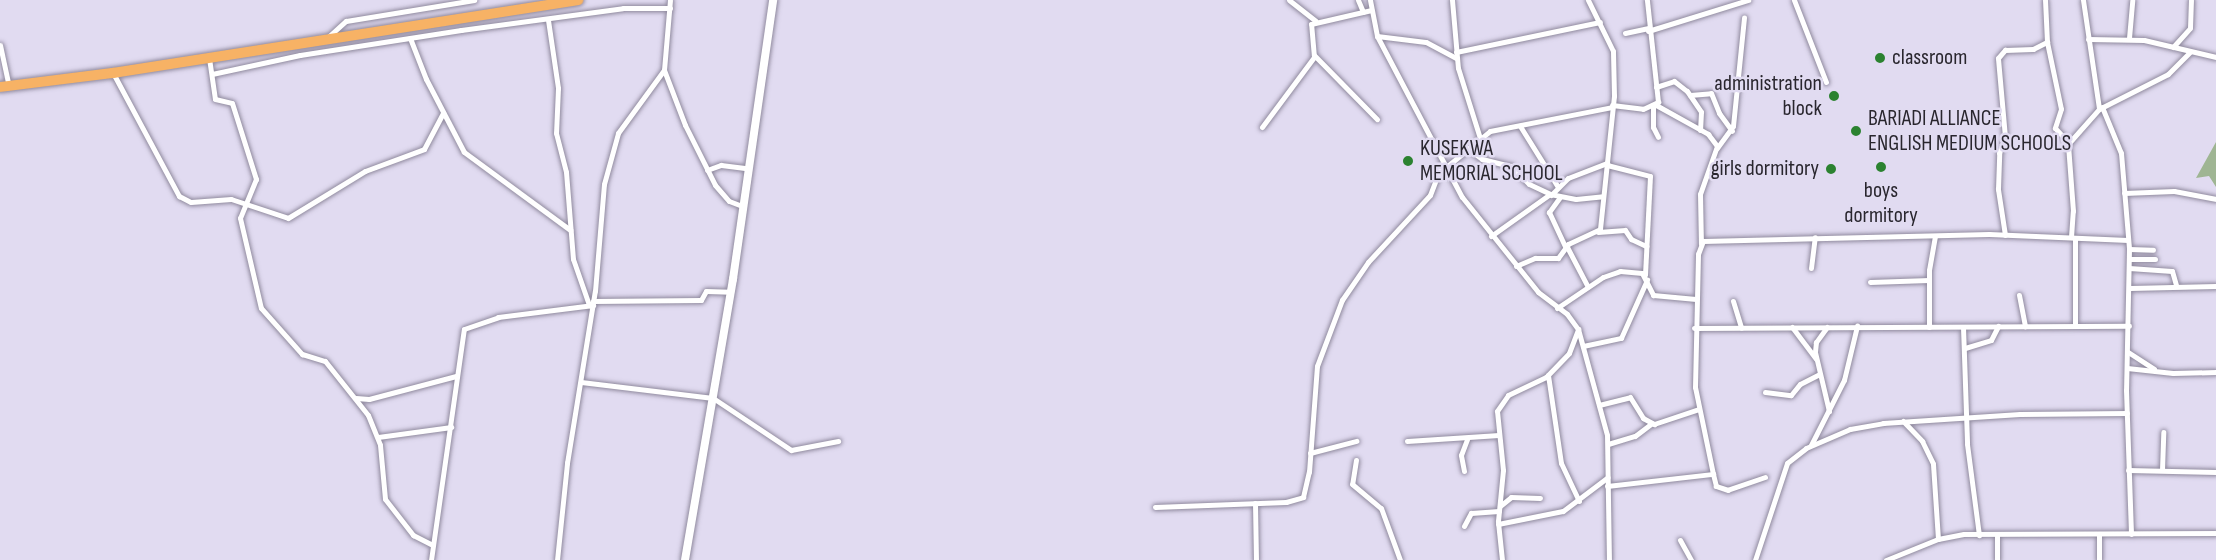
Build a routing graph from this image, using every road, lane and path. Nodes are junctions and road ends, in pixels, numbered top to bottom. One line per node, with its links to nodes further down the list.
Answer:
1 (474, 0): 29 (street)
2 (578, 0): 29 (highway)
3 (670, 0): 17 (street)
4 (773, 0): 62 (street)
5 (1289, 0): 22 (street)
6 (1358, 0): 19 (street)
7 (1370, 0): 18 (street)
8 (1452, 0): 36 (street)
9 (1588, 0): 23 (street)
10 (1647, 0): 24 (street)
11 (1748, 0): 24 (street)
12 (1794, 0): 42 (street)
13 (2045, 0): 31 (street)
14 (2083, 0): 30 (street)
15 (2132, 0): 28 (street)
16 (2191, 0): 33 (street)
17 (670, 8): 21 (street); 39 (street)
18 (1371, 10): 19 (street); 26 (street)
19 (1364, 12): 22 (street)
20 (1744, 18): 54 (street)
21 (548, 20): 27 (street); 72 (street)
22 (1316, 21): 35 (street)
23 (1600, 22): 36 (street); 46 (street)
24 (1648, 30): 25 (street); 44 (street)
25 (1625, 33)
26 (1377, 36): 36 (street); 61 (street)
27 (410, 38): 41 (street); 49 (street)
28 (2129, 38): 30 (street); 33 (street)
29 (327, 39): 37 (highway)
30 (2088, 39): 48 (street)
31 (2047, 42): 57 (street); 74 (street)
32 (0, 45): 43 (street)
33 (2174, 46): 34 (street)
34 (2190, 52): 38 (street); 48 (street)
35 (1314, 55): 50 (street); 52 (street)
36 (1456, 55): 56 (street)
37 (209, 57): 40 (highway); 41 (street)
38 (2216, 57)
39 (664, 70): 63 (street); 101 (street)
40 (113, 73): 43 (highway); 70 (street)
41 (212, 74): 70 (street)
42 (1826, 82)
43 (5, 87)
44 (1656, 87): 45 (street); 47 (street)
45 (1690, 95): 53 (street); 54 (street)
46 (1612, 106): 47 (street); 51 (street); 60 (street)
47 (1655, 106): 53 (street); 55 (street)
48 (2100, 108): 57 (street); 65 (street)
49 (443, 113): 70 (street); 72 (street)
50 (1377, 119)
51 (1520, 126): 56 (street); 64 (street)
52 (1262, 127)
53 (1700, 130): 59 (street)
54 (1732, 131): 59 (street)
55 (1658, 137)
56 (1480, 138): 58 (street)
57 (2068, 143): 78 (street)
58 (1467, 148): 61 (street); 66 (street)
59 (1717, 148): 80 (street)
60 (1607, 164): 64 (street); 67 (street); 82 (street)
61 (1444, 166): 75 (street); 146 (street)
62 (747, 168): 63 (street); 71 (street)
63 (707, 170): 71 (street)
64 (1558, 187): 66 (street)
65 (2124, 193): 69 (street); 79 (street)
66 (1550, 194): 68 (street); 75 (street)
67 (1603, 196): 68 (street); 73 (street)
68 (1560, 197): 81 (street)
69 (2216, 199)
70 (245, 205): 127 (street)
71 (742, 206): 97 (street)
72 (570, 230): 101 (street)
73 (1598, 232): 81 (street); 82 (street)
74 (2005, 235): 77 (street); 78 (street)
75 (1491, 236): 87 (street)
76 (1815, 237): 77 (street); 80 (street); 88 (street)
77 (1935, 237): 91 (street)
78 (2073, 238): 79 (street); 103 (street)
79 (2128, 240): 83 (street)
80 (1701, 244): 99 (street)
81 (1565, 246): 87 (street); 95 (street)
82 (1646, 246): 90 (street)
83 (2130, 249): 84 (street); 85 (street)
84 (2153, 250)
85 (2129, 259): 86 (street); 89 (street)
86 (2155, 259)
87 (1516, 266): 102 (street)
88 (1811, 268)
89 (2129, 268): 93 (street); 96 (street)
90 (1646, 278): 95 (street); 99 (street); 115 (street)
91 (1929, 280): 92 (street); 109 (street)
92 (1870, 282)
93 (2176, 285): 94 (street); 96 (street)
94 (2216, 286)
95 (1588, 287): 102 (street)
96 (2130, 288): 106 (street)
97 (730, 292): 101 (street); 128 (street)
98 (2019, 295): 105 (street)
99 (1696, 299): 112 (street)
100 (1733, 301): 113 (street)
101 (592, 304): 124 (street); 125 (street)
102 (1557, 308): 114 (street)
103 (2075, 325): 105 (street); 106 (street)
104 (1857, 326): 108 (street); 109 (street); 131 (street)
105 (2025, 326): 111 (street)
106 (2129, 326): 117 (street)
107 (1792, 327): 108 (street); 113 (street); 118 (street)
108 (1827, 327): 118 (street)
109 (1929, 327): 110 (street)
110 (1963, 327): 111 (street); 116 (street)
111 (1998, 327): 116 (street)
112 (1694, 328): 113 (street); 130 (street)
113 (1741, 328)
114 (1578, 329): 115 (street); 123 (street)
115 (1583, 346): 129 (street)
116 (1965, 348): 133 (street)
117 (2128, 352): 119 (street); 120 (street)
118 (1816, 359): 122 (street)
119 (2127, 368): 120 (street); 132 (street)
120 (2157, 371): 121 (street)
121 (2216, 372)
122 (1821, 374): 126 (street); 131 (street)
123 (1548, 375): 138 (street); 157 (street)
124 (456, 376): 127 (street); 136 (street)
125 (581, 382): 128 (street); 172 (street)
126 (1765, 392)
127 (356, 398): 139 (street)
128 (713, 398): 141 (street); 173 (street)
129 (1599, 405): 135 (street); 144 (street)
130 (1699, 409): 135 (street); 152 (street)
131 (1829, 411): 145 (street)
132 (2127, 413): 133 (street); 148 (street)
133 (1967, 417): 134 (street); 166 (street)
134 (1902, 422): 145 (street); 168 (street)
135 (1652, 423): 144 (street)
136 (452, 427): 139 (street); 170 (street)
137 (2163, 432): 149 (street)
138 (1500, 435): 140 (street); 160 (street)
139 (378, 437): 170 (street)
140 (1467, 439): 143 (street); 150 (street)
141 (838, 441)
142 (1356, 441): 146 (street)
143 (1407, 441)
144 (1608, 444): 153 (street)
145 (1810, 446): 179 (street)
146 (1310, 453): 158 (street)
147 (1356, 460): 175 (street)
148 (2128, 470): 149 (street); 165 (street)
149 (2162, 470): 151 (street)
150 (1464, 471)
151 (2216, 472)
152 (1713, 474): 154 (street); 155 (street)
153 (1608, 477): 155 (street); 157 (street)
154 (1765, 477)
155 (1607, 486): 177 (street)
156 (1540, 498): 160 (street)
157 (1579, 501): 161 (street)
158 (1255, 503): 159 (street); 174 (street)
159 (1155, 507)
160 (1499, 508): 161 (street); 162 (street)
161 (1498, 524): 176 (street)
162 (1464, 525)
163 (2216, 533): 165 (street)
164 (2098, 534): 165 (street); 167 (street); 182 (street)
165 (2131, 534)
166 (1979, 535): 167 (street); 168 (street)
167 (1997, 535): 181 (street)
168 (1938, 539): 180 (street)
169 (1680, 540): 178 (street)
170 (433, 545): 171 (street)
171 (430, 560)
172 (557, 560)
173 (685, 560)
174 (1256, 560)
175 (1400, 560)
176 (1502, 560)
177 (1609, 560)
178 (1691, 560)
179 (1755, 560)
180 (1886, 560)
181 (1998, 560)
182 (2099, 560)

